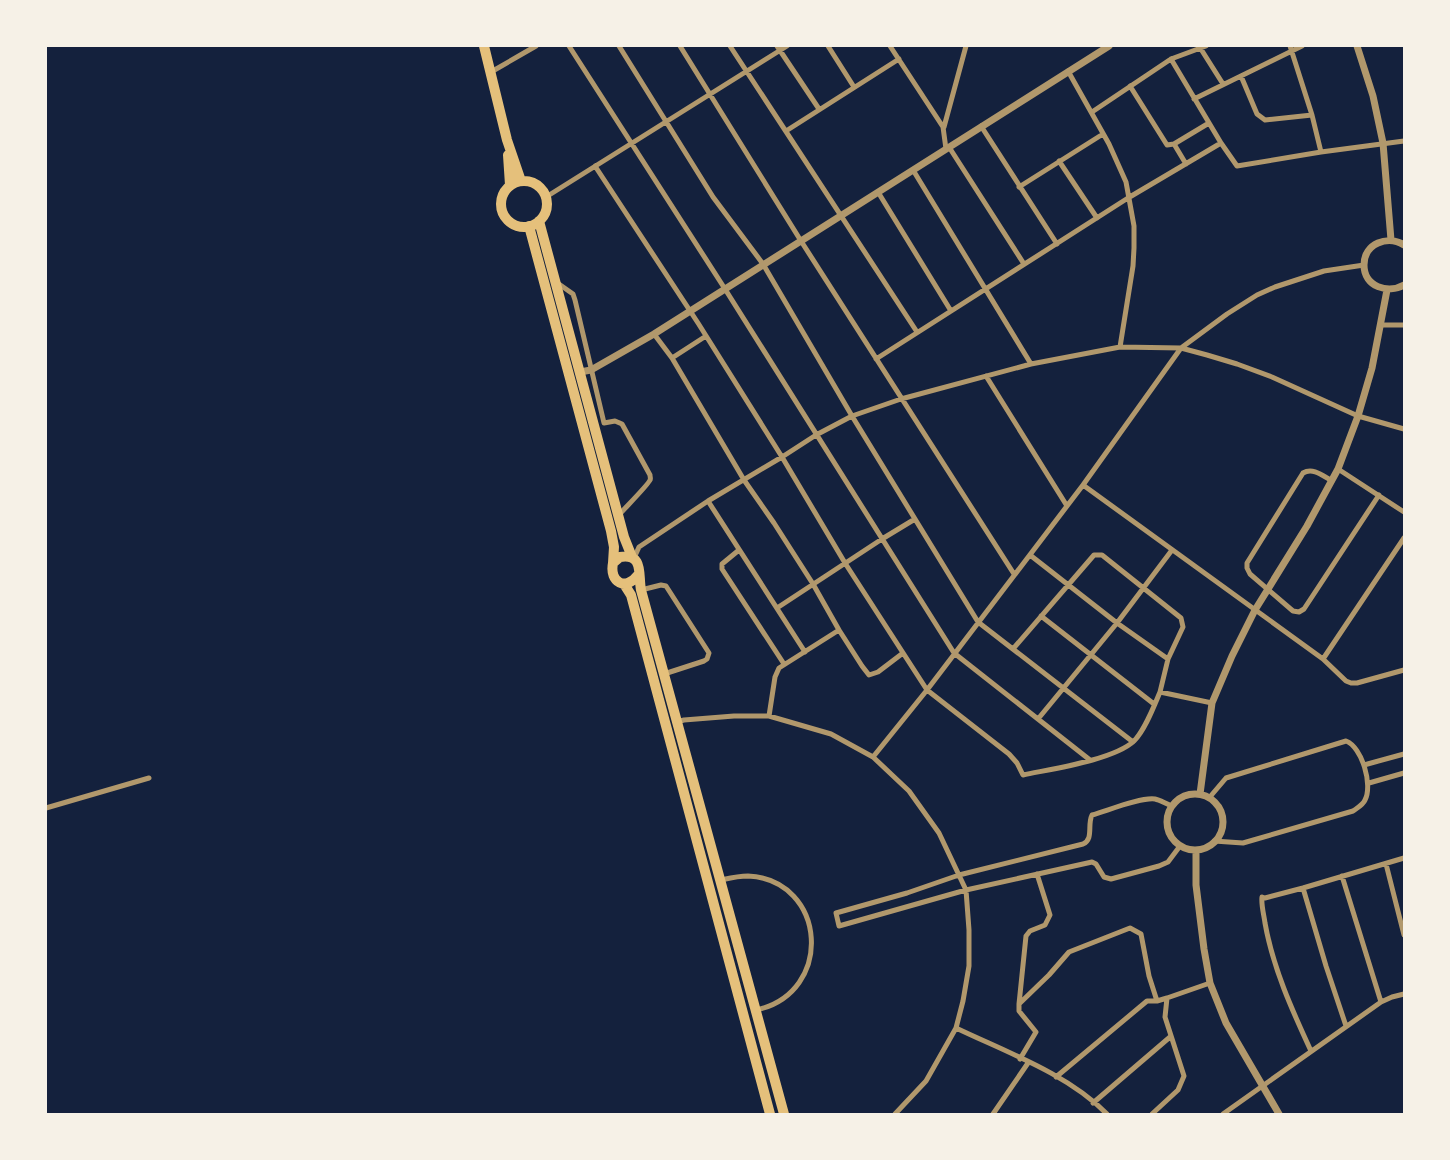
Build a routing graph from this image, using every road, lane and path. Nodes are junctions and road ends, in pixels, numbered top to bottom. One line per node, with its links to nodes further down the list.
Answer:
1 (484, 46): 21 (highway)
2 (536, 46): 21 (street)
3 (569, 46): 38 (street)
4 (619, 46): 31 (street)
5 (680, 46): 26 (street)
6 (730, 46): 19 (street)
7 (786, 46): 15 (street)
8 (828, 46): 25 (street)
9 (891, 46): 17 (street)
10 (966, 46): 33 (street)
11 (1109, 46): 20 (street)
12 (1302, 46): 16 (street)
13 (1357, 46): 40 (street)
14 (1202, 47): 18 (street); 23 (street)
15 (778, 48): 19 (street); 28 (street)
16 (1291, 48): 22 (street); 30 (street)
17 (899, 59): 25 (street); 33 (street)
18 (1171, 59): 24 (street); 27 (street)
19 (746, 71): 26 (street); 35 (street)
20 (1068, 71): 29 (street); 34 (street)
21 (491, 72): 48 (highway)
22 (1241, 76): 23 (street); 30 (street)
23 (1223, 84): 27 (street)
24 (1130, 86): 29 (street); 41 (street)
25 (854, 87): 28 (street)
26 (709, 94): 31 (street); 58 (street)
27 (1194, 99): 32 (street)
28 (819, 109): 35 (street)
29 (1091, 112): 36 (street)
30 (1312, 115): 43 (street)
31 (666, 122): 38 (street); 61 (street)
32 (1209, 123): 39 (street); 41 (street)
33 (943, 127): 42 (street)
34 (981, 127): 42 (street); 49 (street)
35 (786, 131): 53 (street)
36 (1103, 134): 44 (street); 52 (street)
37 (1405, 141): 40 (street)
38 (632, 143): 46 (street); 66 (street)
39 (1221, 143): 43 (street); 45 (street)
40 (1383, 143): 43 (street); 57 (street)
41 (1174, 144): 45 (street)
42 (947, 148): 47 (street); 62 (street)
43 (1321, 152)
44 (1059, 161): 49 (street); 54 (street)
45 (1186, 164): 52 (street)
46 (595, 166): 51 (street); 68 (street)
47 (913, 170): 50 (street); 65 (street)
48 (516, 183): 51 (highway); 56 (highway)
49 (1019, 187): 59 (street)
50 (878, 192): 53 (street); 69 (street)
51 (546, 197): 55 (highway)
52 (1128, 198): 54 (street); 75 (street)
53 (842, 215): 58 (street); 72 (street)
54 (1097, 218): 59 (street)
55 (540, 221): 56 (highway); 80 (highway)
56 (529, 226): 104 (highway)
57 (1391, 240): 60 (street); 63 (street)
58 (801, 241): 61 (street); 78 (street)
59 (1057, 244): 62 (street)
60 (1405, 245)
61 (763, 264): 66 (street); 83 (street)
62 (1024, 264): 65 (street)
63 (1364, 264): 67 (street); 76 (street)
64 (1405, 285): 67 (street)
65 (986, 288): 69 (street); 79 (street)
66 (725, 289): 68 (street); 86 (street)
67 (1387, 290): 70 (street)
68 (690, 311): 73 (street); 74 (street)
69 (951, 311): 72 (street)
70 (1381, 325): 71 (street); 84 (street)
71 (1405, 325)
72 (917, 332): 78 (street)
73 (654, 334): 77 (street); 80 (street)
74 (706, 336): 77 (street); 87 (street)
75 (1119, 347): 76 (street); 79 (street)
76 (1181, 348): 84 (street); 91 (street)
77 (672, 358): 89 (street)
78 (876, 359): 82 (street)
79 (1031, 364): 81 (street)
80 (586, 371): 96 (highway); 96 (street)
81 (986, 376): 82 (street); 94 (street)
82 (901, 398): 83 (street); 107 (street)
83 (852, 416): 86 (street); 97 (street)
84 (1358, 416): 85 (street); 88 (street)
85 (1405, 429)
86 (816, 435): 87 (street); 99 (street)
87 (782, 457): 89 (street); 105 (street)
88 (1338, 469): 90 (street); 92 (street)
89 (744, 480): 93 (street); 109 (street)
90 (1332, 481): 112 (street); 112 (street)
91 (1083, 485): 94 (street); 101 (street)
92 (1379, 495): 95 (street); 112 (street)
93 (708, 501): 100 (street); 103 (street)
94 (1067, 506): 102 (street)
95 (1405, 512)
96 (618, 516): 103 (highway)
97 (915, 519): 99 (street); 117 (street)
98 (1405, 538): 126 (street)
99 (882, 539): 105 (street); 123 (street)
100 (739, 550): 114 (street); 127 (street)
101 (1172, 550): 111 (street); 115 (street)
102 (1030, 555): 107 (street); 110 (street)
103 (633, 558): 104 (highway); 106 (highway)
104 (612, 563): 108 (highway)
105 (845, 563): 109 (street); 122 (street)
106 (638, 575): 108 (highway); 113 (highway)
107 (1014, 575): 117 (street)
108 (624, 584): 182 (highway)
109 (813, 584): 114 (street); 119 (street)
110 (1068, 584): 111 (street); 116 (street); 118 (street)
111 (1144, 588): 118 (street); 125 (street)
112 (1268, 589): 115 (street)
113 (641, 590): 129 (highway); 129 (street)
114 (777, 608): 121 (street)
115 (1255, 610): 126 (street); 134 (street)
116 (1041, 616): 120 (street); 124 (street)
117 (978, 622): 120 (street); 123 (street)
118 (1117, 623): 124 (street); 125 (street)
119 (839, 630): 121 (street); 122 (street)
120 (1013, 649): 130 (street)
121 (805, 652): 127 (street)
122 (903, 653): 131 (street)
123 (954, 653): 131 (street); 136 (street)
124 (1090, 654): 130 (street); 133 (street)
125 (1168, 659): 132 (street)
126 (1323, 659): 128 (street)
127 (784, 664): 135 (street)
128 (1405, 670)
129 (663, 674): 137 (highway)
130 (1063, 688): 136 (street); 138 (street)
131 (927, 690): 140 (street); 141 (street)
132 (1160, 692): 133 (street); 134 (street)
133 (1154, 704): 138 (street)
134 (1212, 704): 146 (street)
135 (769, 716): 137 (street); 140 (street)
136 (1038, 719): 141 (street)
137 (676, 722): 158 (highway)
138 (1133, 742): 141 (street)
139 (1405, 754): 142 (street)
140 (873, 757): 156 (street)
141 (1090, 760)
142 (1364, 765): 145 (street); 147 (street)
143 (1405, 774): 145 (street)
144 (149, 778): 149 (street)
145 (1369, 783): 150 (street)
146 (1200, 794): 147 (street); 148 (street)
147 (1209, 798): 150 (street)
148 (1172, 806): 151 (street); 156 (street)
149 (46, 808)
150 (1214, 841): 152 (street)
151 (1180, 846): 152 (street); 155 (street)
152 (1196, 850): 164 (street)
153 (1405, 858): 154 (street)
154 (1386, 864): 157 (street); 162 (street)
155 (1037, 874): 160 (street); 169 (street)
156 (959, 875): 160 (street); 160 (street)
157 (1342, 876): 159 (street); 168 (street)
158 (720, 880): 170 (highway); 170 (street)
159 (1303, 888): 171 (street); 174 (street)
160 (966, 890): 172 (street)
161 (1405, 895): 162 (street)
162 (1395, 898): 163 (street)
163 (1405, 935)
164 (1210, 983): 166 (street); 178 (street)
165 (1405, 994): 168 (street)
166 (1167, 998): 167 (street); 173 (street)
167 (1157, 1001): 169 (street); 177 (street)
168 (1381, 1002): 171 (street)
169 (1019, 1004): 175 (street)
170 (756, 1010): 183 (highway)
171 (1346, 1026): 174 (street)
172 (956, 1028): 175 (street); 184 (street)
173 (1170, 1037): 179 (street); 187 (street)
174 (1311, 1051): 178 (street)
175 (1020, 1059): 176 (street)
176 (1028, 1063): 177 (street); 185 (street)
177 (1056, 1077): 179 (street)
178 (1262, 1087): 181 (street); 188 (street)
179 (1093, 1103): 180 (street)
180 (1099, 1112): 186 (street)
181 (1228, 1113)
182 (770, 1115)
183 (784, 1115)
184 (895, 1115)
185 (993, 1115)
186 (1107, 1115)
187 (1152, 1115)
188 (1279, 1115)

